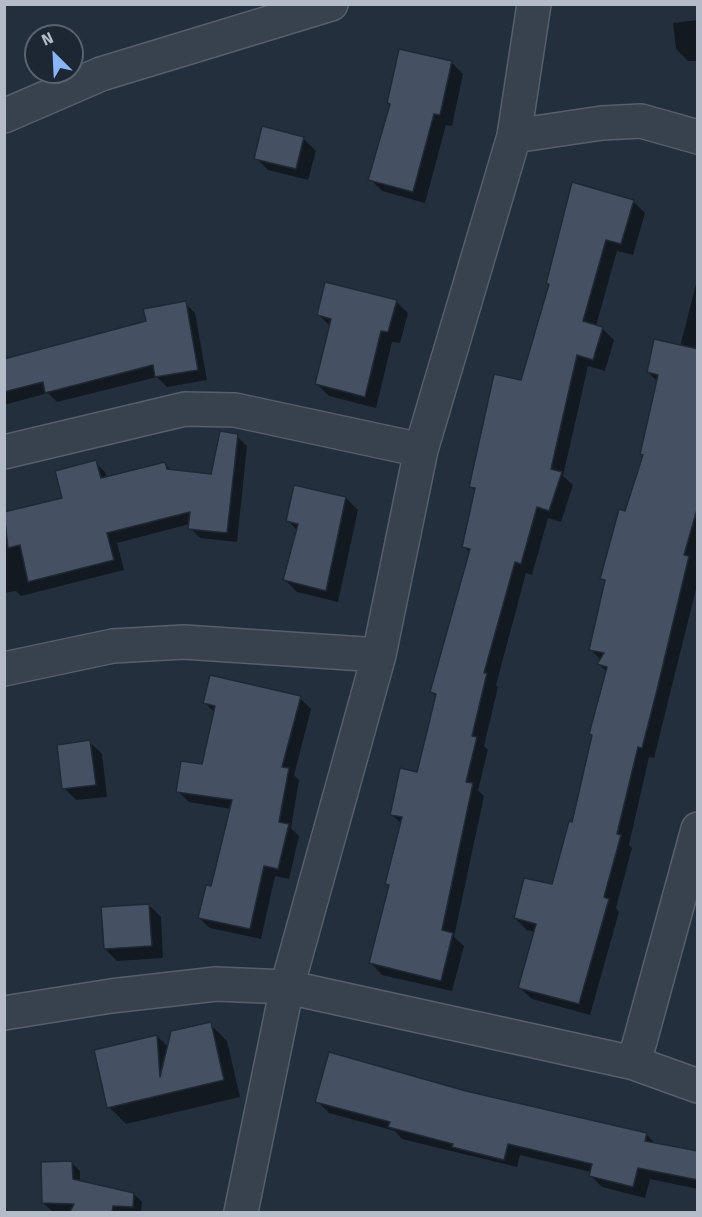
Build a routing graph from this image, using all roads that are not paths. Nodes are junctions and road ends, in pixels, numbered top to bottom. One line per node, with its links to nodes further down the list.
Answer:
1 (331, 4): 3 (street)
2 (534, 4): 4 (street)
3 (4, 116)
4 (514, 136): 5 (street); 6 (street)
5 (698, 137)
6 (421, 450): 7 (street); 8 (street)
7 (4, 452)
8 (378, 655): 9 (street); 11 (street)
9 (4, 669)
10 (698, 829): 13 (street)
11 (287, 987): 12 (street); 13 (street); 15 (street)
12 (4, 1013)
13 (634, 1063): 14 (street)
14 (698, 1086)
15 (241, 1212)

